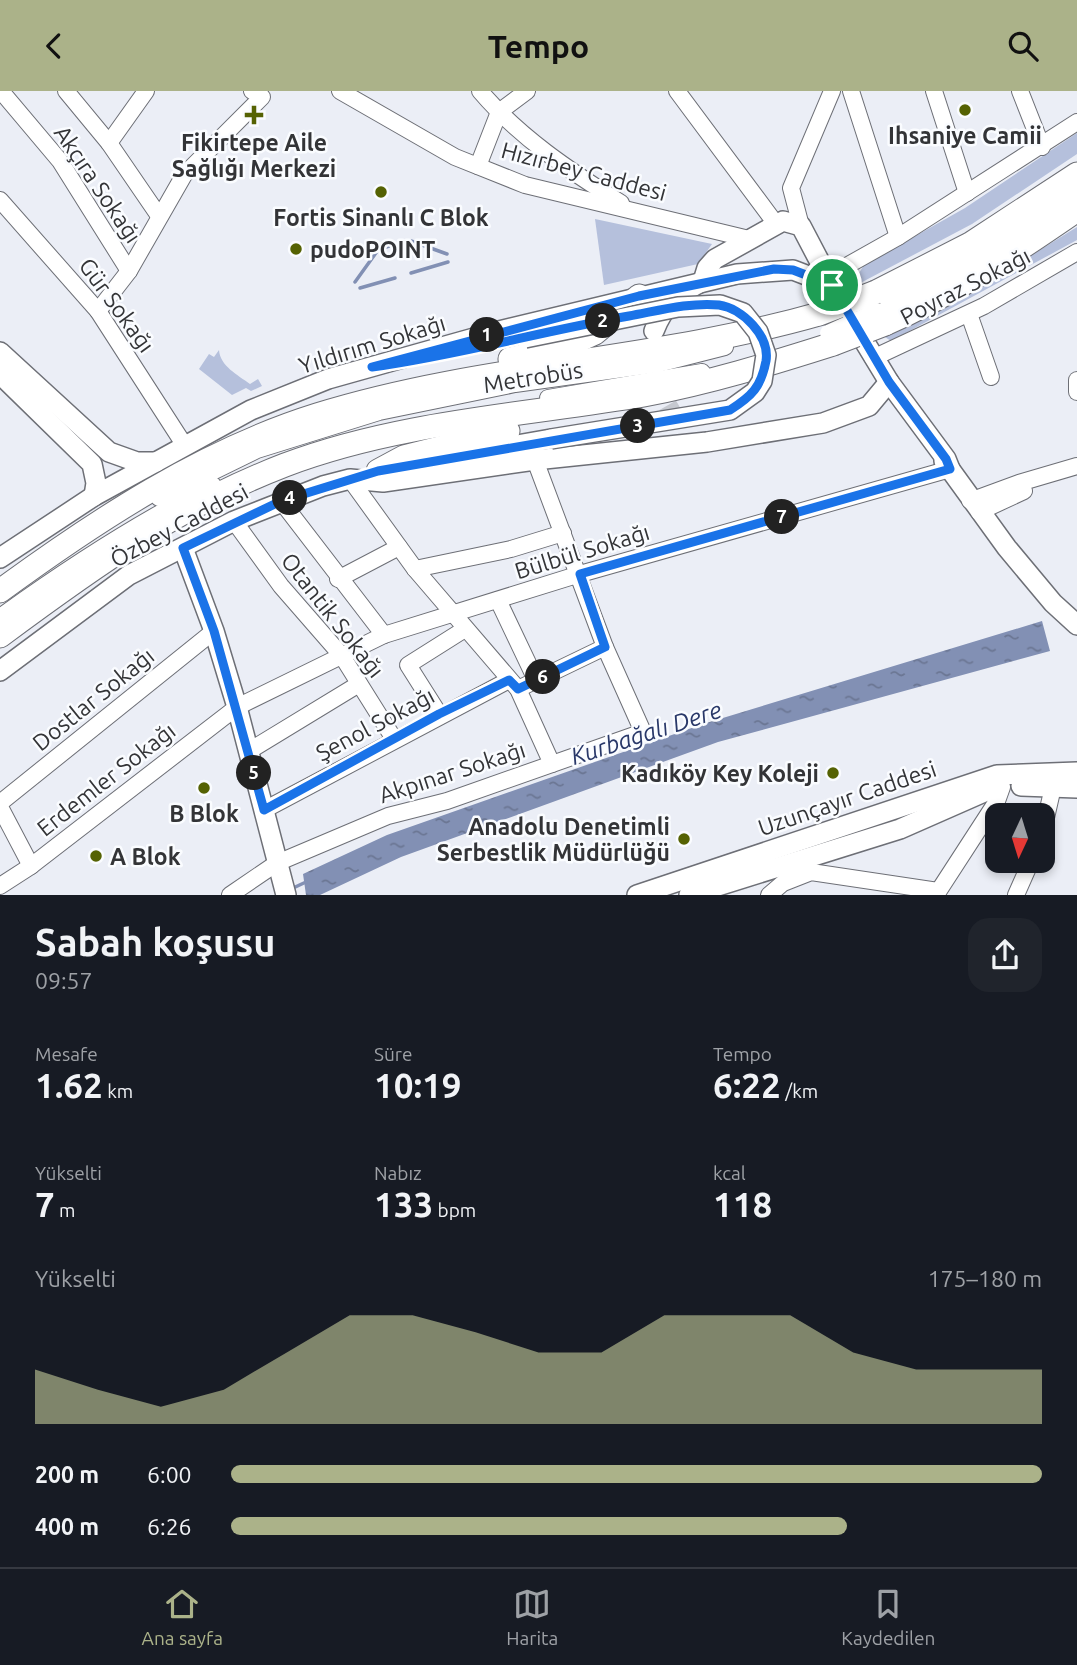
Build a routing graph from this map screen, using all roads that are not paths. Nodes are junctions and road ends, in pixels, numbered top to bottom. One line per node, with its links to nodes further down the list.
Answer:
1 (1, 91): 30 (street, Akçıra Sokağı)
2 (66, 91): 15 (street)
3 (146, 91): 15 (street)
4 (340, 91): 17 (street, Hızırbey Caddesi)
5 (480, 91): 13 (street)
6 (527, 91): 13 (street)
7 (677, 91): 25 (street)
8 (832, 91): 26 (street)
9 (851, 91): 27 (street)
10 (934, 91): 20 (street)
11 (1020, 91): 16 (street)
12 (257, 94): 24 (street)
13 (499, 112): 17 (street); 22 (street)
14 (1077, 122): 16 (street)
15 (109, 143): 24 (street)
16 (1042, 147): 20 (street)
17 (478, 166): 22 (street, Hızırbey Caddesi)
18 (1077, 174): 34 (highway)
19 (1077, 189): 34 (street)
20 (967, 193): 27 (street)
21 (0, 200): 35 (street, Gür Sokağı)
22 (631, 209): 28 (street, Hızırbey Caddesi)
23 (1077, 210): 34 (highway)
24 (159, 216): 30 (street)
25 (776, 223): 26 (main road); 28 (main road)
26 (801, 226): 32 (main road)
27 (898, 237): 32 (street)
28 (749, 239): 31 (main road)
29 (1077, 252): 36 (street, Poyraz Sokağı)
30 (129, 271): 35 (street)
31 (704, 281): 32 (main road, Yıldırım Sokağı); 33 (main road, Yıldırım Sokağı); 38 (main road)
32 (829, 281): 40 (main road)
33 (639, 296): 41 (main road, Yıldırım Sokağı); 49 (highway)
34 (878, 307): 37 (highway, bridge); 37 (highway, bridge)
35 (98, 311): 52 (street, Gür Sokağı)
36 (969, 314): 40 (street, Poyraz Sokağı); 43 (street)
37 (825, 328): 47 (highway); 49 (highway); 76 (street, Metrobüs); 79 (street, Metrobüs)
38 (654, 331)
39 (0, 352): 54 (main road)
40 (873, 358): 45 (main road)
41 (372, 367): 52 (main road, Yıldırım Sokağı); 57 (main road, bridge)
42 (0, 374): 60 (main road)
43 (991, 377)
44 (1077, 380): 46 (street)
45 (889, 382): 48 (main road, Özbey Caddesi); 56 (main road)
46 (1077, 392)
47 (646, 394): 57 (highway); 84 (highway)
48 (869, 406): 51 (main road, Özbey Caddesi); 56 (main road)
49 (318, 415): 63 (highway)
50 (675, 418): 51 (main road)
51 (717, 440): 53 (main road, Özbey Caddesi)
52 (185, 446): 54 (main road, Yıldırım Sokağı)
53 (535, 460): 59 (main road, Özbey Caddesi); 65 (street)
54 (157, 462): 60 (main road, Yıldırım Sokağı)
55 (1077, 466): 62 (street)
56 (950, 469): 62 (main road); 70 (street, Bülbül Sokağı)
57 (378, 471): 59 (main road)
58 (1077, 475): 62 (street)
59 (350, 479): 61 (main road, Özbey Caddesi); 66 (street)
60 (94, 496): 68 (main road, Yıldırım Sokağı)
61 (281, 501): 64 (main road, Özbey Caddesi); 72 (street)
62 (974, 507): 74 (main road)
63 (100, 520): 71 (highway); 73 (highway)
64 (234, 521): 67 (main road, Özbey Caddesi); 86 (street, Otantik Sokağı)
65 (563, 533): 69 (street); 70 (street)
66 (399, 547): 69 (street); 72 (street)
67 (183, 548): 82 (main road); 87 (main road, Özbey Caddesi)
68 (0, 558)
69 (415, 569): 78 (street)
70 (580, 574): 75 (street, Bülbül Sokağı); 85 (street)
71 (0, 577)
72 (338, 579): 83 (street)
73 (0, 591)
74 (1048, 594): 77 (main road); 80 (main road)
75 (498, 600): 78 (street, Bülbül Sokağı); 88 (street)
76 (0, 604)
77 (1077, 610)
78 (453, 613): 81 (street); 83 (street, Bülbül Sokağı)
79 (0, 617)
80 (1077, 625)
81 (466, 629): 90 (street); 92 (street)
82 (214, 631): 91 (main road); 101 (street, Dostlar Sokağı)
83 (384, 635): 86 (street, Bülbül Sokağı)
84 (0, 636)
85 (605, 647): 88 (street, Şenol Sokağı); 95 (street, Akpınar Sokağı)
86 (342, 656): 89 (street, Otantik Sokağı); 91 (street, Bülbül Sokağı)
87 (0, 671)
88 (536, 680): 90 (street, Şenol Sokağı)
89 (359, 684): 93 (street, Otantik Sokağı); 94 (street)
90 (513, 685): 92 (street, Şenol Sokağı); 95 (street)
91 (237, 707): 94 (main road); 105 (street, Erdemler Sokağı)
92 (439, 714): 93 (street, Şenol Sokağı)
93 (394, 739): 102 (street, Şenol Sokağı)
94 (249, 751): 102 (main road)
95 (552, 764): 104 (street, Akpınar Sokağı)
96 (1077, 772): 112 (main road, Uzunçayır Caddesi)
97 (1002, 787): 98 (main road, Uzunçayır Caddesi); 103 (main road, Uzunçayır Caddesi); 109 (street)
98 (1053, 787): 99 (main road, Uzunçayır Caddesi); 100 (street)
99 (1077, 788)
100 (1049, 803)
101 (0, 805): 105 (street)
102 (264, 810): 104 (main road)
103 (833, 849): 106 (street); 113 (main road, Uzunçayır Caddesi)
104 (277, 863): 110 (street, Akpınar Sokağı); 111 (main road)
105 (31, 866): 108 (street, Erdemler Sokağı)
106 (811, 872): 109 (street); 114 (street)
107 (1026, 873): 115 (street)
108 (0, 885)
109 (937, 893)
110 (230, 895)
111 (286, 895)
112 (637, 895)
113 (689, 895)
114 (769, 895)
115 (1016, 895)

